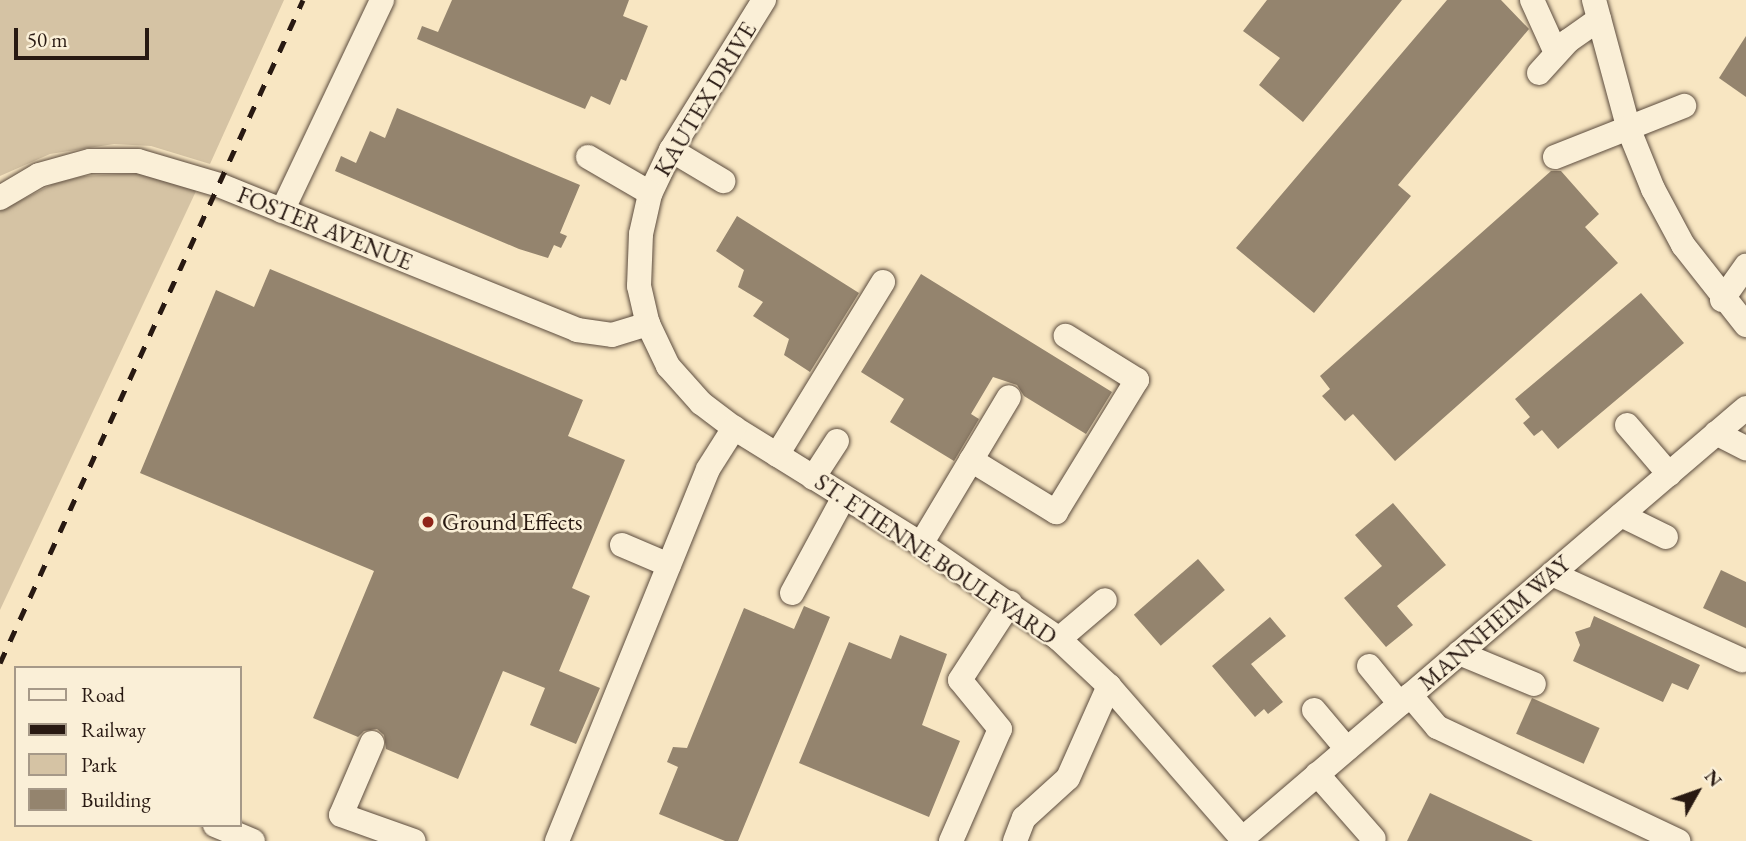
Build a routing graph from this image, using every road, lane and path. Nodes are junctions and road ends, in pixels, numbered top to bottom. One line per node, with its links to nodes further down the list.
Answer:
1 (383, 0): 15 (street)
2 (763, 0): 9 (street, KAUTEX DRIVE)
3 (1532, 0): 5 (street)
4 (1597, 9): 5 (street); 8 (street)
5 (1556, 54): 6 (street)
6 (1539, 73)
7 (1684, 106): 8 (street)
8 (1629, 130): 10 (street); 18 (street)
9 (671, 150): 12 (street); 13 (street, KAUTEX DRIVE)
10 (1555, 156)
11 (587, 157): 13 (street)
12 (723, 181)
13 (650, 194): 19 (street, KAUTEX DRIVE)
14 (0, 198): 15 (street, FOSTER AVENUE)
15 (282, 211): 19 (street, FOSTER AVENUE)
16 (1746, 266): 18 (street)
17 (883, 282): 29 (street)
18 (1722, 300): 20 (street)
19 (648, 324): 25 (street, ST. ETIENNE BOULEVARD)
20 (1746, 325)
21 (1066, 336): 30 (street)
22 (1009, 397): 30 (street)
23 (1746, 408): 26 (street, MANNHEIM WAY)
24 (1627, 425): 31 (street)
25 (734, 428): 29 (street, ST. ETIENNE BOULEVARD); 38 (street)
26 (1716, 433): 28 (street); 31 (street, MANNHEIM WAY)
27 (837, 441): 32 (street)
28 (1746, 448)
29 (777, 455): 32 (street, ST. ETIENNE BOULEVARD)
30 (971, 460): 36 (street)
31 (1669, 474): 34 (street, MANNHEIM WAY)
32 (813, 478): 33 (street, ST. ETIENNE BOULEVARD)
33 (844, 497): 36 (street, ST. ETIENNE BOULEVARD); 40 (street)
34 (1621, 515): 35 (street); 39 (street, MANNHEIM WAY)
35 (1666, 537)
36 (921, 544): 42 (street, ST. ETIENNE BOULEVARD)
37 (622, 545): 38 (street)
38 (669, 565): 59 (street)
39 (1552, 574): 44 (street, MANNHEIM WAY); 45 (street)
40 (792, 593)
41 (1105, 600): 43 (street)
42 (1010, 603): 43 (street, ST. ETIENNE BOULEVARD); 60 (street)
43 (1059, 639): 48 (street, ST. ETIENNE BOULEVARD)
44 (1459, 653): 47 (street); 49 (street, MANNHEIM WAY)
45 (1742, 660)
46 (1369, 666): 49 (street)
47 (1534, 684)
48 (1109, 686): 56 (street, ST. ETIENNE BOULEVARD); 61 (street)
49 (1405, 699): 52 (street, MANNHEIM WAY); 62 (street)
50 (1314, 710): 52 (street)
51 (372, 743): 58 (street)
52 (1347, 749): 53 (street, MANNHEIM WAY)
53 (1317, 774): 55 (street); 56 (street, MANNHEIM WAY)
54 (220, 827): 57 (street)
55 (1374, 839)
56 (1242, 840)
57 (253, 841)
58 (414, 841)
59 (557, 841)
60 (951, 841)
61 (1014, 841)
62 (1678, 841)

